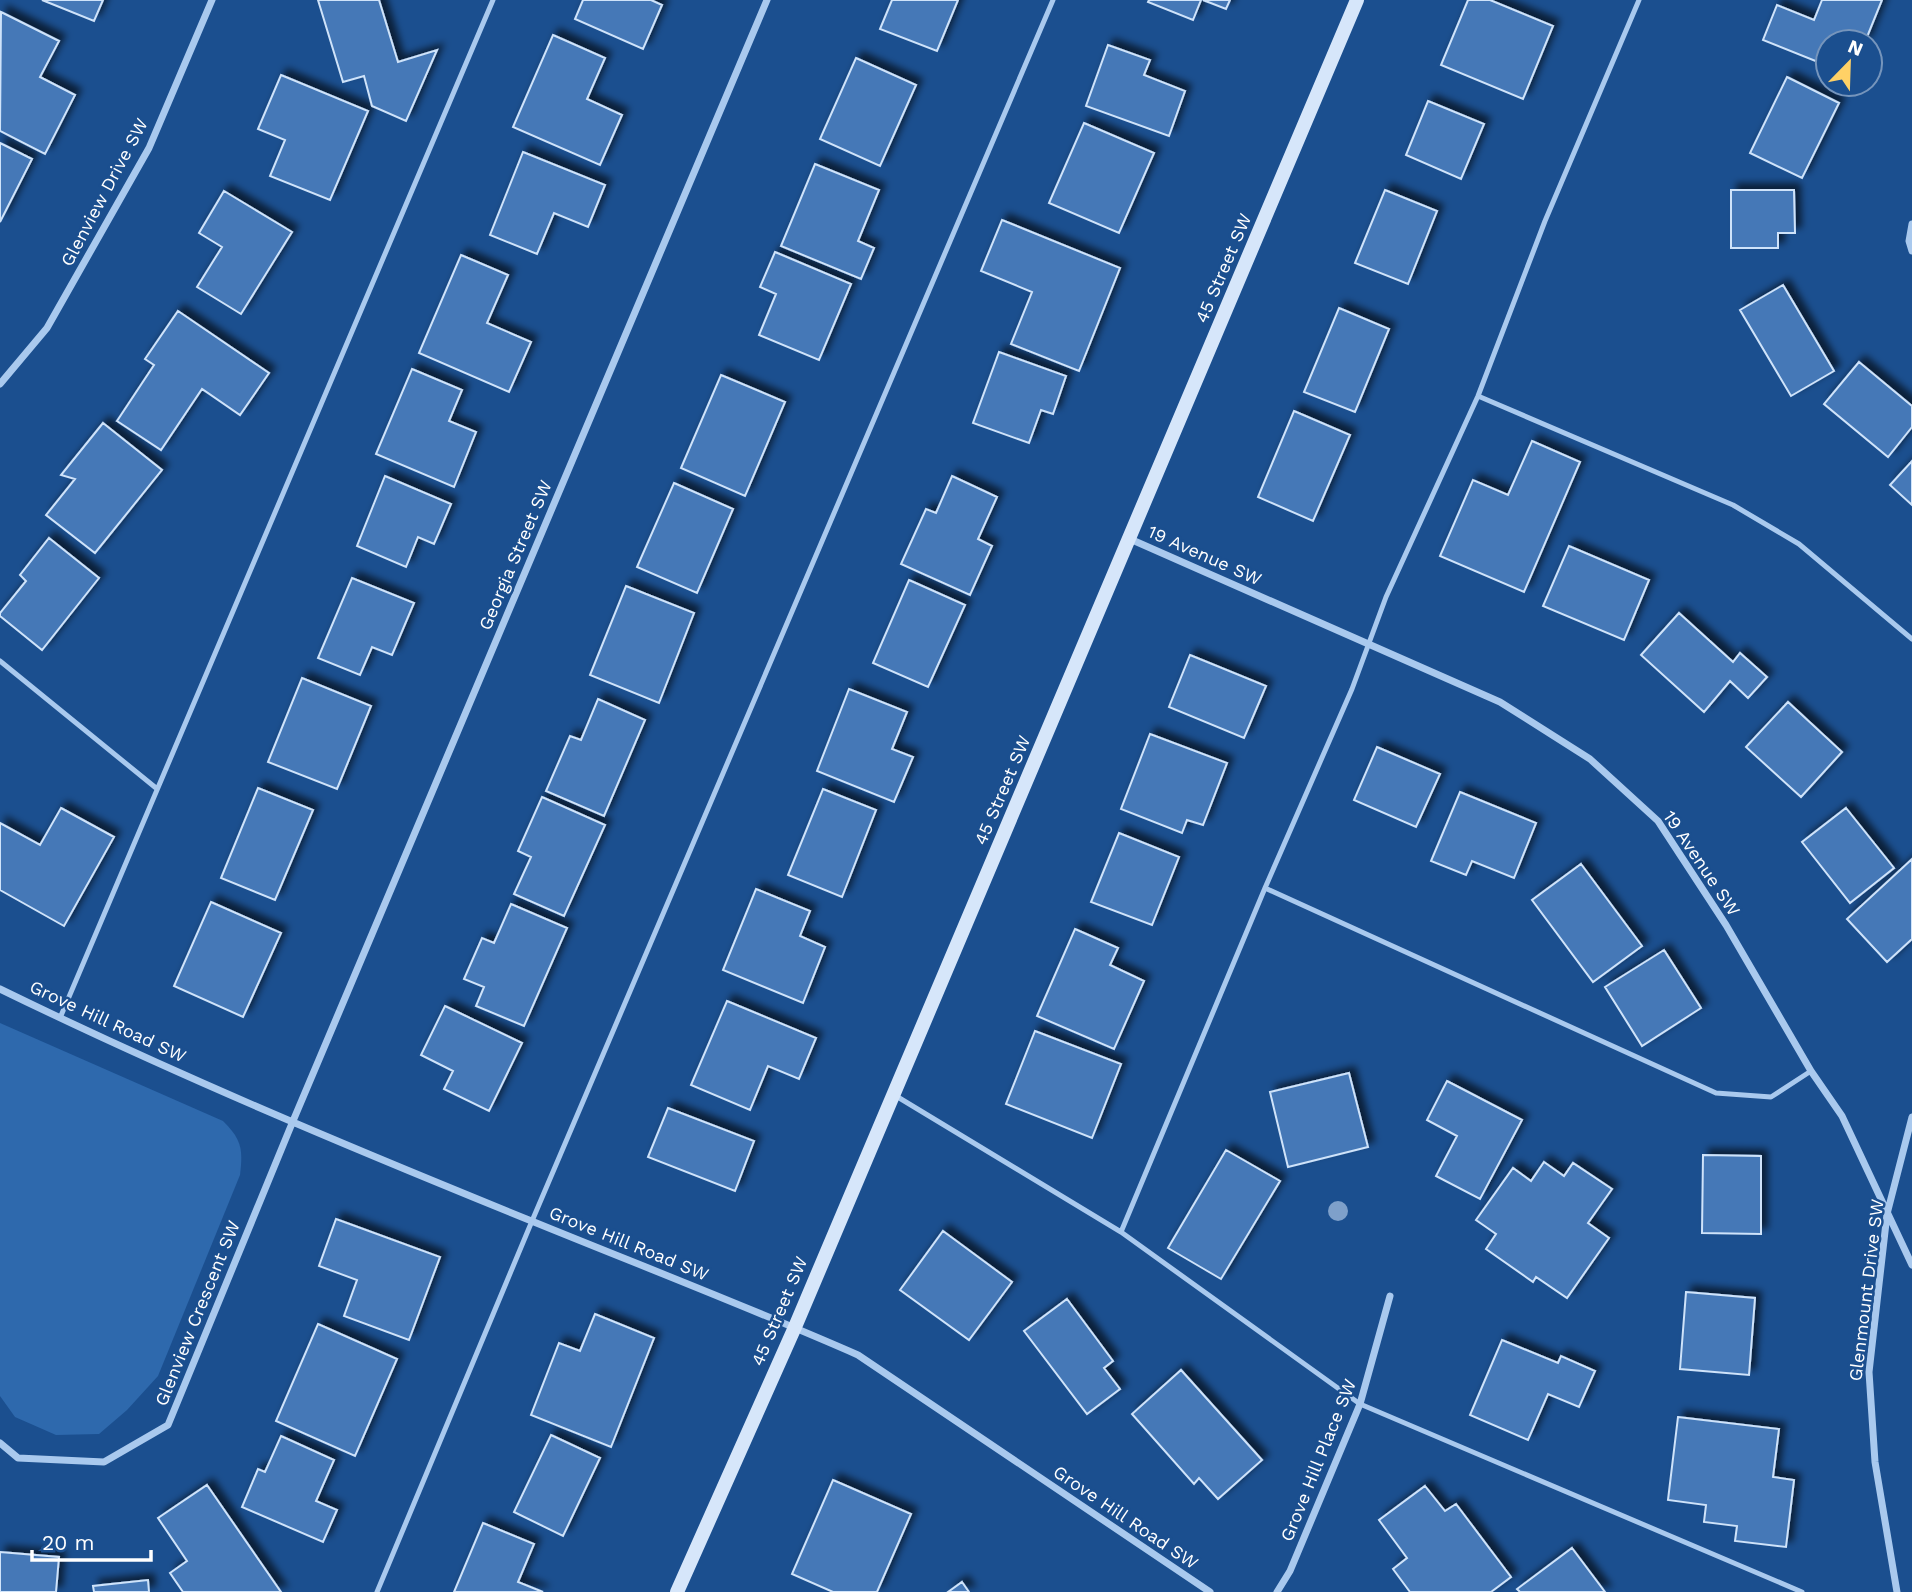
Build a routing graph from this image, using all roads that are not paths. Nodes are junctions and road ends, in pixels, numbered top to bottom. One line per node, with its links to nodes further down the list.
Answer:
1 (212, 0): 9 (street, Glenview Drive SW)
2 (493, 0): 15 (lane)
3 (767, 0): 22 (street, Georgia Street SW)
4 (1053, 0): 24 (lane)
5 (1357, 0): 11 (street, 45 Street SW)
6 (1639, 0): 10 (lane)
7 (1912, 224): 8 (street)
8 (1912, 251)
9 (0, 384)
10 (1478, 396): 12 (lane); 13 (lane)
11 (1130, 539): 13 (street, 19 Avenue SW); 20 (street, 45 Street SW)
12 (1912, 639)
13 (1367, 644): 16 (lane); 19 (street, 19 Avenue SW)
14 (0, 661): 15 (lane)
15 (156, 788): 18 (lane)
16 (1265, 888): 19 (lane); 25 (lane)
17 (0, 989): 18 (street, Grove Hill Road SW)
18 (60, 1018): 22 (street, Grove Hill Road SW)
19 (1811, 1071): 23 (street, 19 Avenue SW)
20 (893, 1094): 25 (lane); 28 (street, 45 Street SW)
21 (1912, 1117): 23 (street, Glenmount Drive SW)
22 (293, 1121): 24 (street, Grove Hill Road SW); 30 (street, Glenview Crescent SW)
23 (1887, 1214): 26 (street, 19 Avenue SW); 36 (street, Glenmount Drive SW)
24 (531, 1221): 28 (street, Grove Hill Road SW); 31 (lane)
25 (1121, 1232): 29 (lane)
26 (1912, 1265)
27 (1390, 1296): 29 (street, Grove Hill Place SW)
28 (795, 1327): 32 (street, 45 Street SW); 33 (street, Grove Hill Road SW)
29 (1360, 1404): 34 (street, Grove Hill Place SW); 35 (lane)
30 (0, 1443)
31 (377, 1592)
32 (677, 1592)
33 (1210, 1592)
34 (1277, 1592)
35 (1802, 1592)
36 (1897, 1592)

